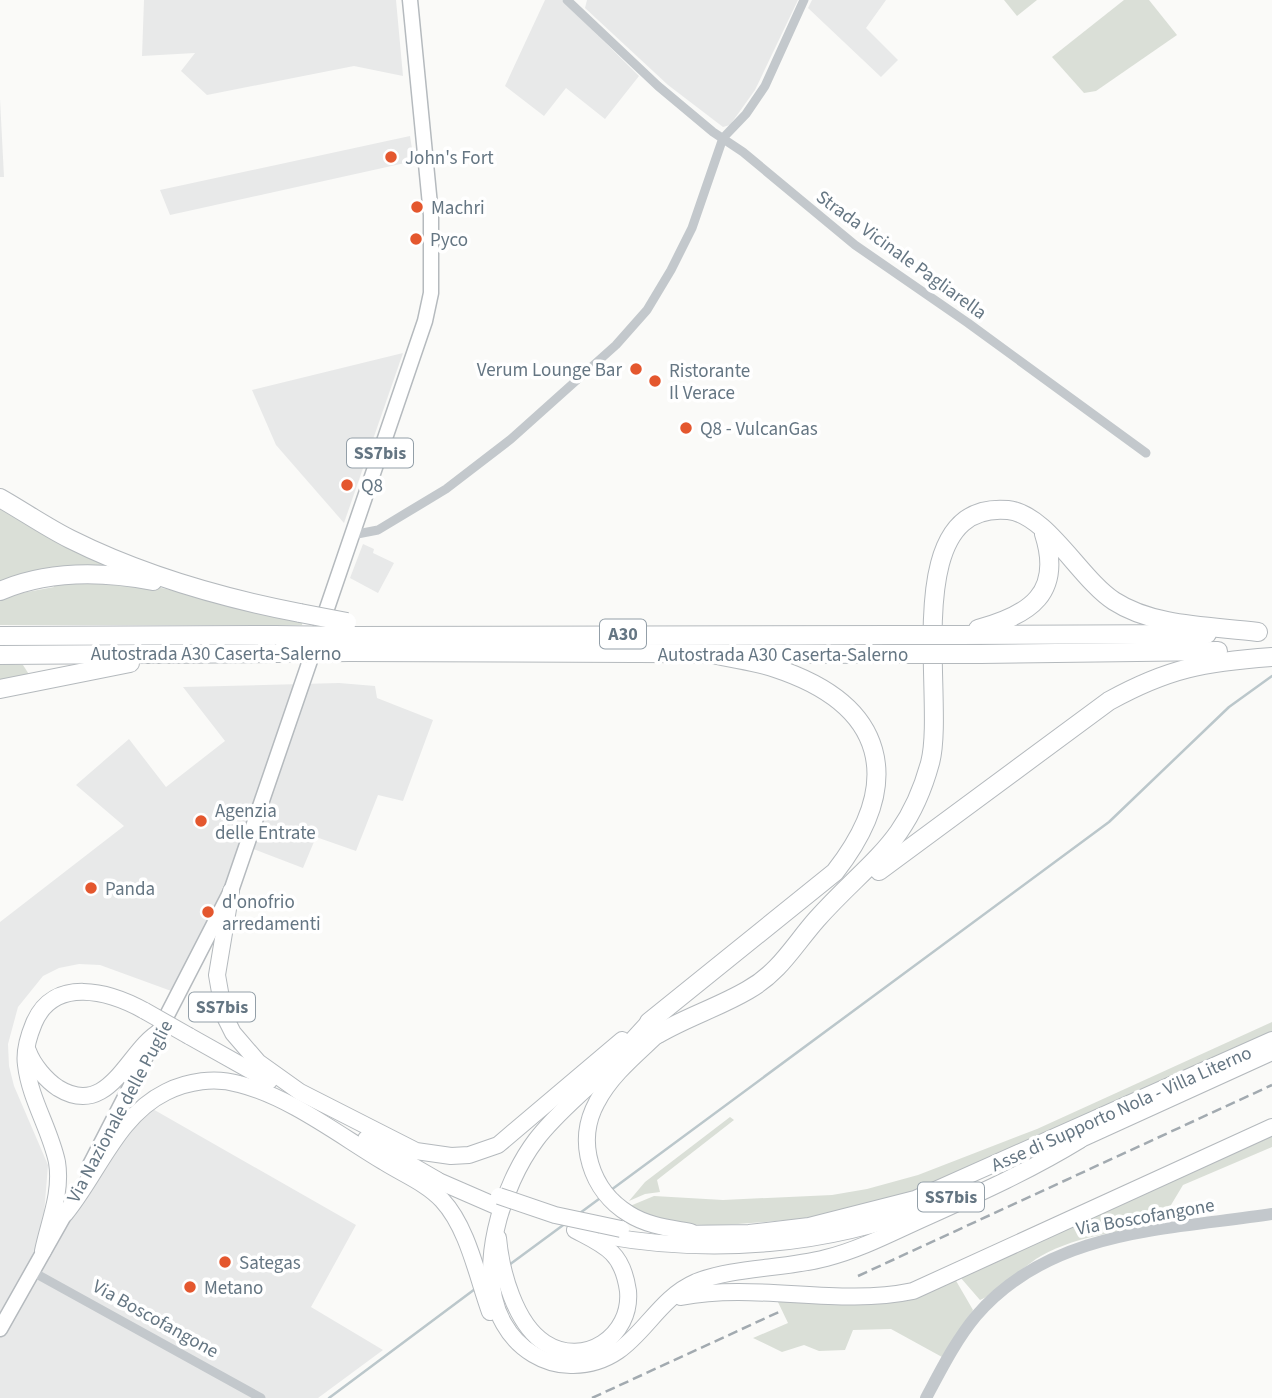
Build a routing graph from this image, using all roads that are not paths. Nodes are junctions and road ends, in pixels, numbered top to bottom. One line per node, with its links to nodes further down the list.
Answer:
1 (410, 0): 8 (main road, Via Nazionale delle Puglie / SS7bis)
2 (567, 0): 4 (street, Strada Vicinale Pagliarella)
3 (804, 0): 4 (street)
4 (723, 138): 5 (street, Strada Vicinale Pagliarella); 8 (street)
5 (1146, 453)
6 (0, 498): 10 (highway)
7 (1042, 528): 11 (highway); 15 (highway); 20 (highway)
8 (352, 535): 21 (main road, Via Nazionale delle Puglie / SS7bis)
9 (0, 591): 10 (highway)
10 (211, 593): 13 (highway, bridge)
11 (959, 635): 13 (highway, Autostrada A30 Caserta-Salerno / A30, bridge); 15 (highway, Autostrada A30 Caserta-Salerno / A30)
12 (0, 636): 14 (highway, Autostrada A30 Caserta-Salerno / A30)
13 (348, 637): 14 (highway, Autostrada A30 Caserta-Salerno / A30, bridge); 17 (highway, Autostrada A30 Caserta-Salerno / A30)
14 (276, 644): 16 (highway, Autostrada A30 Caserta-Salerno / A30)
15 (1268, 646): 17 (highway, Autostrada A30 Caserta-Salerno / A30, bridge); 22 (highway)
16 (179, 654): 18 (highway, Autostrada A30 Caserta-Salerno / A30); 19 (highway)
17 (713, 654): 23 (highway)
18 (0, 655)
19 (0, 690)
20 (867, 869): 22 (highway); 23 (highway)
21 (231, 891): 25 (main road, Via Nazionale delle Puglie / SS7bis); 30 (highway, SS7bis)
22 (841, 896): 24 (highway)
23 (803, 902): 24 (highway)
24 (653, 1028): 32 (highway); 36 (highway); 39 (highway)
25 (161, 1031): 27 (highway, SS7bis); 37 (main road, Via Nazionale delle Puglie / SS7bis)
26 (1272, 1040): 39 (highway, Asse di Supporto Nola - Villa Literno / SS7bis)
27 (27, 1049): 29 (highway, SS7bis, bridge); 41 (highway, SS7bis)
28 (1272, 1052): 33 (highway, Asse di Supporto Nola - Villa Literno / SS7bis)
29 (264, 1077): 30 (highway, SS7bis); 35 (highway, SS7bis)
30 (300, 1092): 32 (highway, SS7bis)
31 (1272, 1126): 44 (highway)
32 (369, 1129): 36 (highway, Asse di Supporto Nola - Villa Literno / SS7bis)
33 (1080, 1140): 40 (highway, Asse di Supporto Nola - Villa Literno / SS7bis); 44 (highway)
34 (361, 1146): 35 (highway, SS7bis); 37 (highway, SS7bis); 42 (highway)
35 (437, 1180): 36 (highway, Asse di Supporto Nola - Villa Literno / SS7bis)
36 (499, 1206): 39 (highway, Asse di Supporto Nola - Villa Literno / SS7bis, bridge); 40 (highway, Asse di Supporto Nola - Villa Literno / SS7bis); 42 (highway)
37 (65, 1214): 41 (main road, Via Nazionale delle Puglie / SS7bis)
38 (1272, 1214): 47 (street, Via Boscofangone)
39 (625, 1221)
40 (602, 1239): 42 (highway)
41 (43, 1251): 43 (main road, Via Nazionale delle Puglie / SS7bis)
42 (490, 1270): 44 (highway)
43 (33, 1272): 45 (main road, Via Nazionale delle Puglie / SS7bis); 46 (street, Via Boscofangone)
44 (659, 1311)
45 (0, 1329)
46 (261, 1398)
47 (926, 1398)

